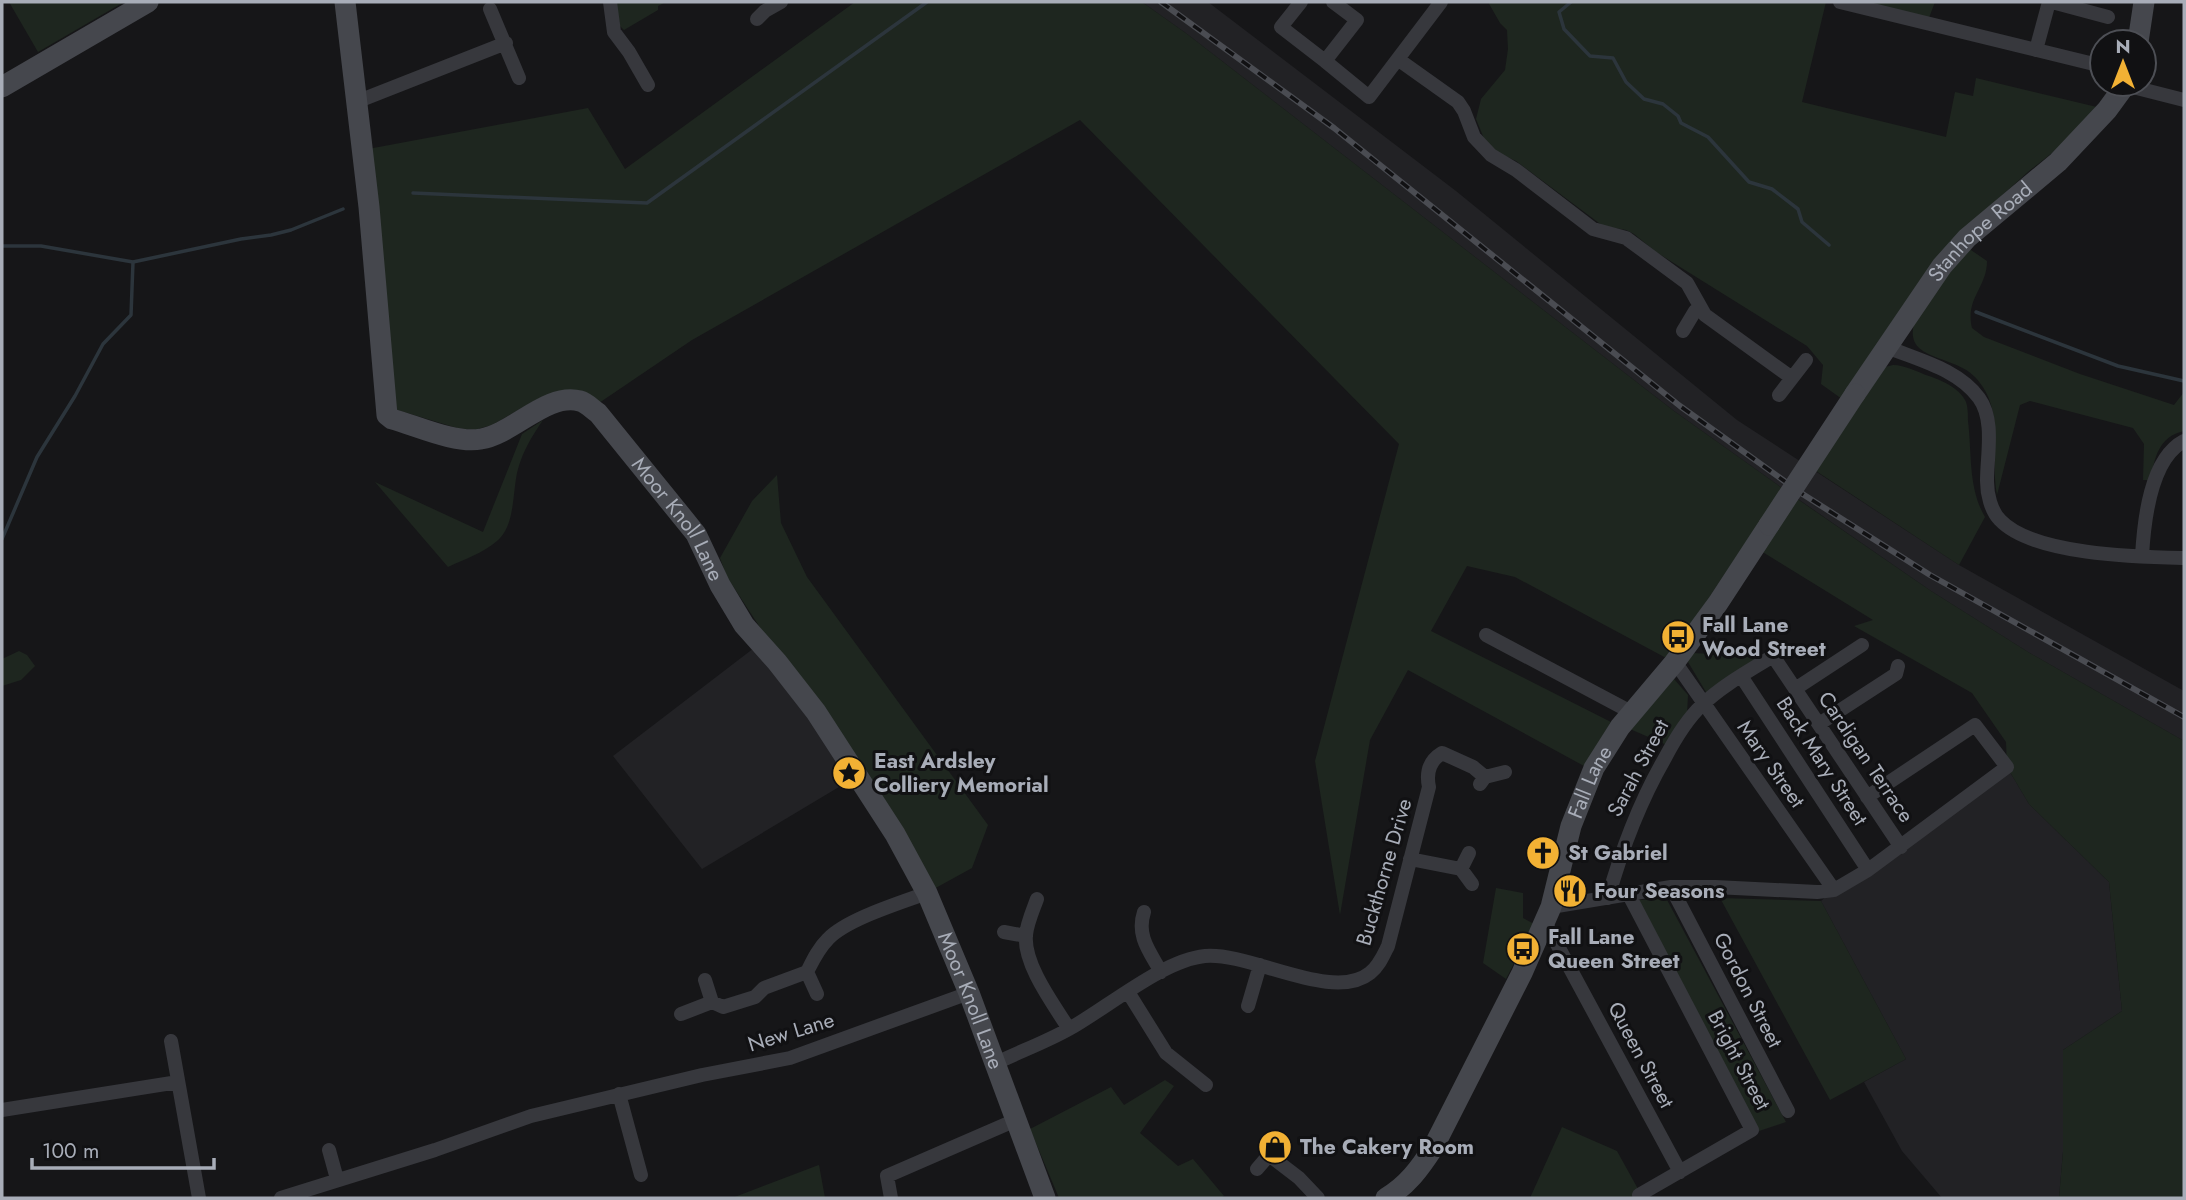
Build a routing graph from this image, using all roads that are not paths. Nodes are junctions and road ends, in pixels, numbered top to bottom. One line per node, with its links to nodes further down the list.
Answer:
1 (148, 2): 22 (street)
2 (345, 2): 26 (street, Moor Knoll Lane)
3 (610, 2): 21 (street)
4 (781, 2): 13 (street)
5 (1301, 2): 18 (street)
6 (1441, 2): 17 (street)
7 (1840, 2): 16 (street)
8 (2051, 2): 12 (street); 16 (street)
9 (2144, 2): 14 (street)
10 (1336, 3): 18 (street)
11 (490, 9): 15 (street)
12 (2108, 17)
13 (757, 19)
14 (2140, 28)
15 (506, 43): 20 (street); 26 (street)
16 (2036, 50): 19 (street)
17 (1399, 60): 18 (street); 27 (street)
18 (1325, 61)
19 (2088, 63)
20 (519, 78)
21 (648, 85)
22 (2, 87)
23 (2158, 93): 25 (street)
24 (2116, 98): 29 (street, Stanhope Road)
25 (2184, 100)
26 (356, 102): 57 (street, Moor Knoll Lane)
27 (1700, 309): 28 (street); 31 (street)
28 (1683, 331)
29 (1887, 346): 32 (street, Stanhope Road); 35 (street)
30 (1806, 360): 31 (street)
31 (1792, 378): 33 (street)
32 (1855, 394): 40 (street, Fall Lane, bridge)
33 (1779, 395)
34 (2184, 442): 35 (street)
35 (2142, 556): 36 (street)
36 (2184, 558)
37 (1486, 635): 45 (street)
38 (1862, 645): 43 (street)
39 (1773, 656): 42 (street, Sarah Street); 43 (street, Cardigan Terrace)
40 (1674, 663): 44 (street, Mary Street); 45 (street, Fall Lane)
41 (1898, 666): 46 (street)
42 (1741, 676): 44 (street, Sarah Street); 53 (street, Back Mary Street)
43 (1795, 689): 46 (street, Cardigan Terrace)
44 (1703, 704): 56 (street, Mary Street); 59 (street, Sarah Street)
45 (1631, 712): 62 (street, Fall Lane)
46 (1819, 724): 48 (street, Cardigan Terrace)
47 (1505, 772): 51 (street, Buckthorne Drive)
48 (1867, 797): 49 (street, Cardigan Terrace); 49 (street)
49 (1901, 847): 53 (street)
50 (1469, 853): 52 (street)
51 (1410, 859): 52 (street); 65 (street, Buckthorne Drive)
52 (1461, 869): 54 (street)
53 (1868, 870): 56 (street)
54 (1472, 884)
55 (1671, 887): 56 (street); 58 (street); 82 (street, Gordon Street)
56 (1834, 890)
57 (927, 892): 66 (street); 70 (street, Moor Knoll Lane)
58 (1628, 893): 59 (street); 88 (street, Bright Street)
59 (1608, 898): 62 (street)
60 (1037, 899): 64 (street)
61 (1144, 912): 67 (street)
62 (1548, 915): 88 (street, Queen Street); 97 (street, Fall Lane)
63 (1004, 932): 64 (street)
64 (1026, 936): 75 (street)
65 (1260, 965): 67 (street, Buckthorne Drive); 73 (street)
66 (807, 972): 71 (street); 72 (street)
67 (1161, 972): 69 (street, Buckthorne Drive)
68 (705, 980): 72 (street)
69 (1128, 992): 75 (street, Buckthorne Drive); 79 (street)
70 (969, 993): 77 (street, Moor Knoll Lane); 80 (street, New Lane)
71 (817, 994)
72 (712, 1002): 74 (street)
73 (1248, 1006)
74 (681, 1014)
75 (1069, 1029): 77 (street, Buckthorne Drive)
76 (171, 1041): 78 (street)
77 (996, 1063): 83 (street, Moor Knoll Lane)
78 (177, 1082): 81 (street); 92 (street)
79 (1206, 1085)
80 (619, 1094): 89 (street); 90 (street, New Lane)
81 (2, 1110)
82 (1788, 1111)
83 (1016, 1120): 94 (street); 95 (street, Moor Knoll Lane)
84 (1280, 1141): 86 (street)
85 (329, 1150): 90 (street)
86 (1269, 1154): 87 (street); 96 (street)
87 (1258, 1169)
88 (1680, 1172): 91 (street, Bright Street)
89 (641, 1175)
90 (337, 1179): 93 (street, New Lane)
91 (1639, 1195)
92 (199, 1198)
93 (281, 1198)
94 (891, 1198)
95 (1045, 1198)
96 (1318, 1198)
97 (1386, 1198)

